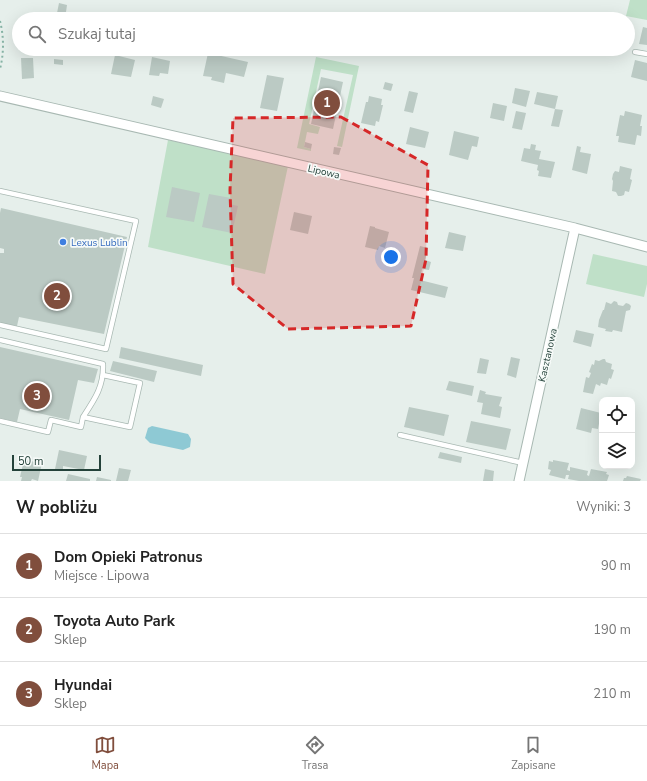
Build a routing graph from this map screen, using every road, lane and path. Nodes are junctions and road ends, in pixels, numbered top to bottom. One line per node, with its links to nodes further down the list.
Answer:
1 (0, 21): 4 (path)
2 (636, 52): 3 (lane)
3 (647, 54)
4 (0, 69)
5 (0, 96): 7 (street, Lipowa)
6 (0, 191): 9 (lane)
7 (575, 228): 8 (street, Lipowa); 15 (street, Kasztanowa)
8 (647, 246)
9 (0, 325)
10 (0, 340): 11 (lane)
11 (104, 375): 12 (lane); 12 (lane)
12 (83, 417): 13 (lane)
13 (0, 421)
14 (400, 435): 15 (lane)
15 (523, 463): 16 (street, Kasztanowa)
16 (519, 481)

